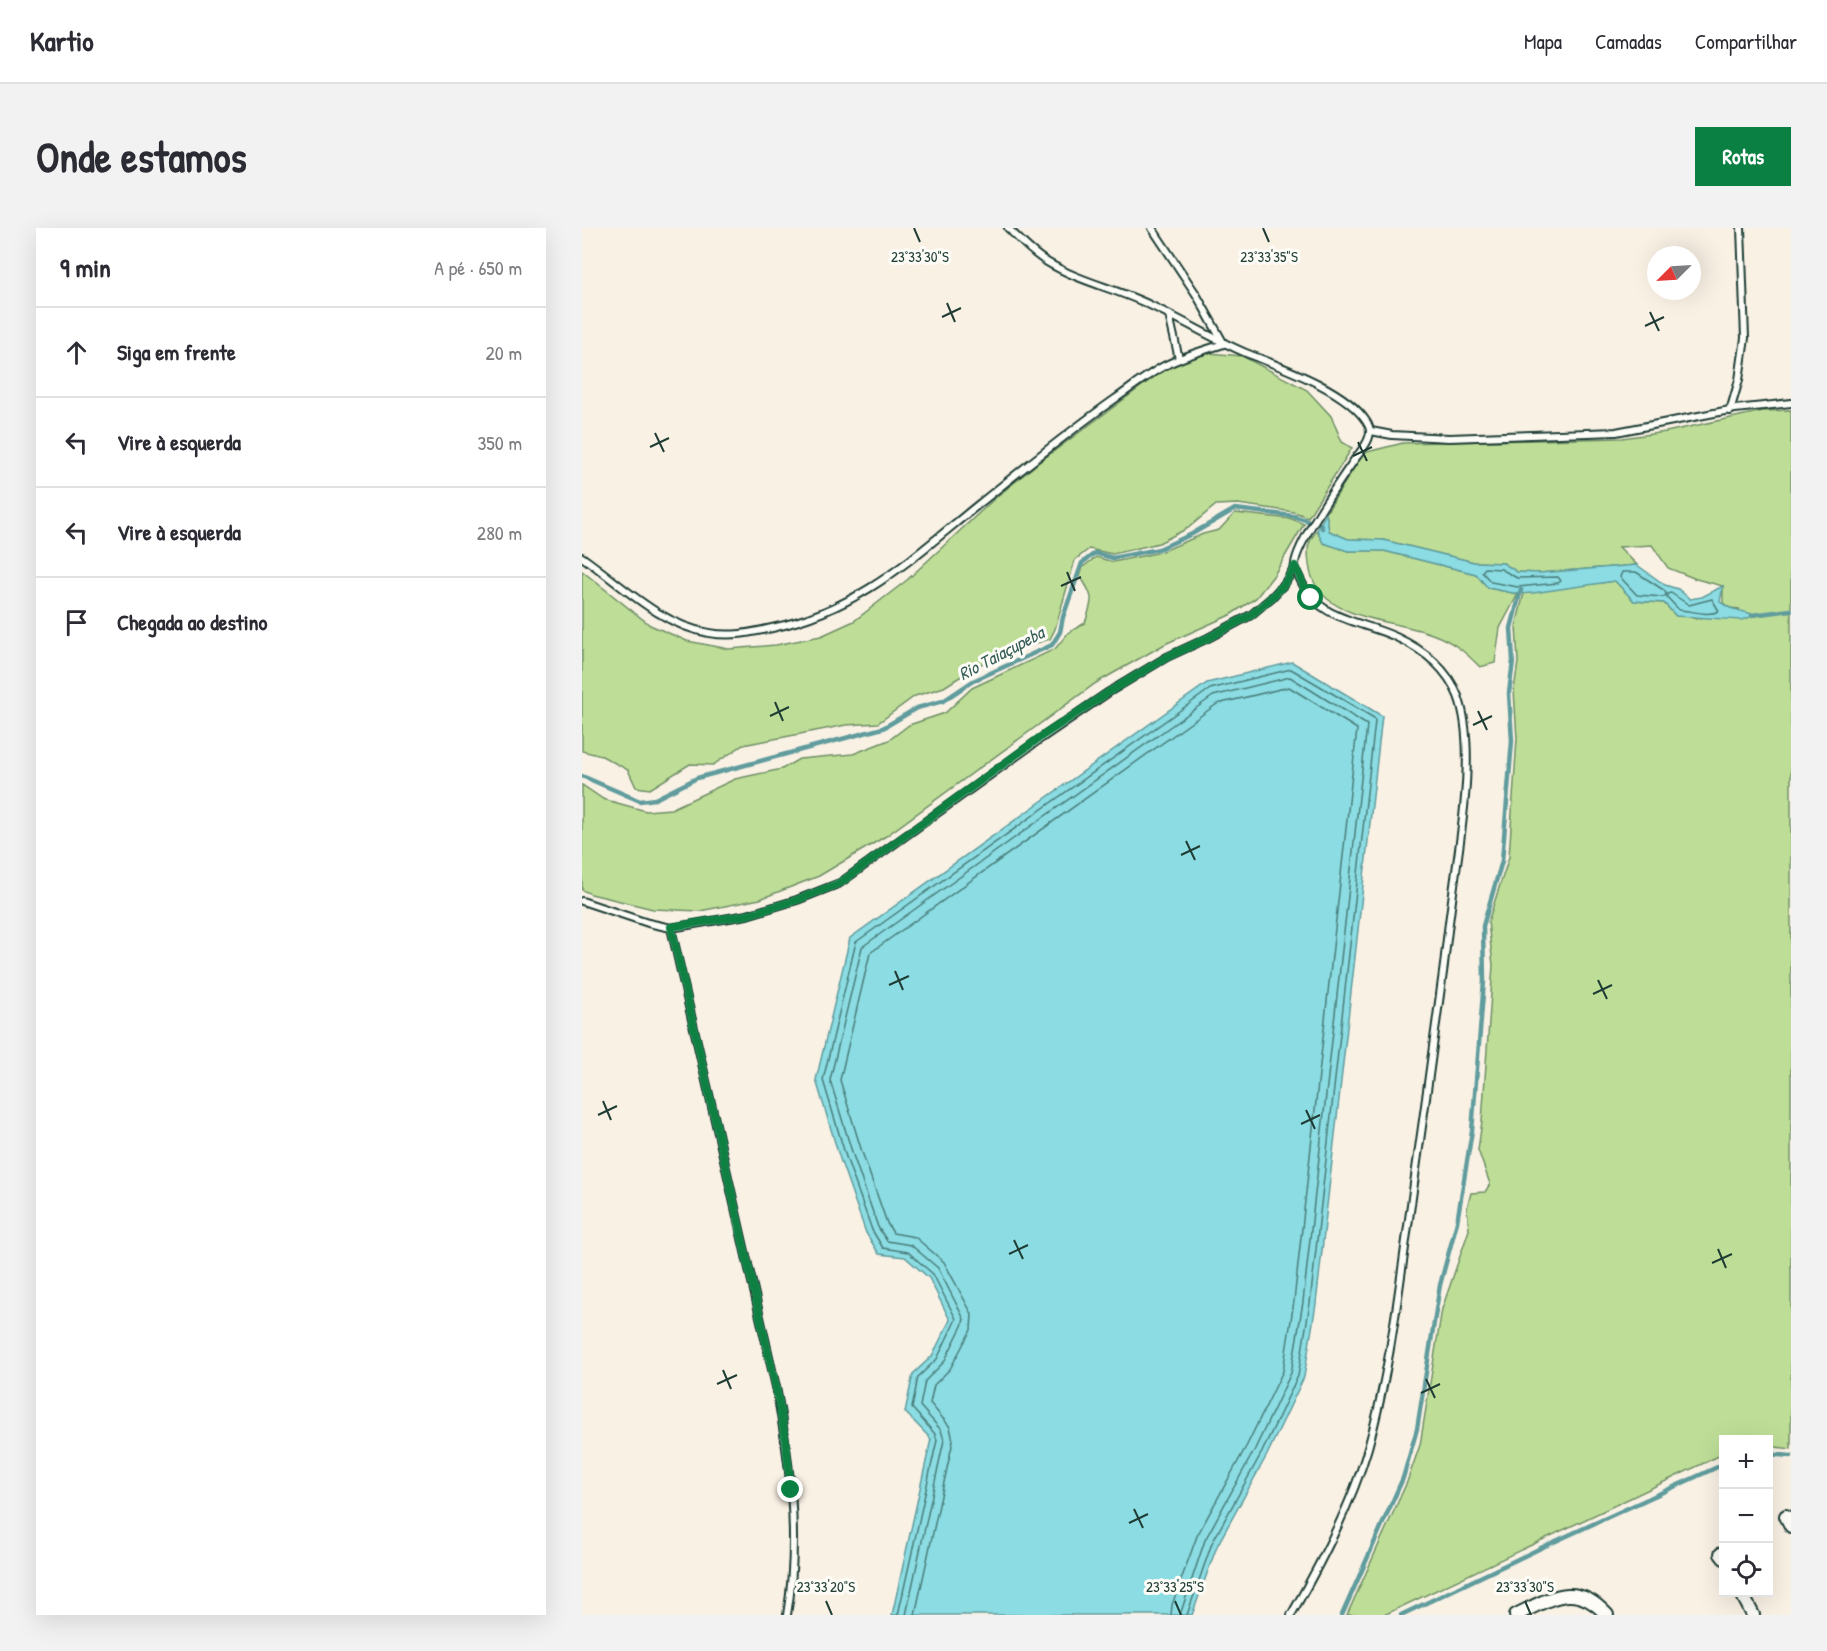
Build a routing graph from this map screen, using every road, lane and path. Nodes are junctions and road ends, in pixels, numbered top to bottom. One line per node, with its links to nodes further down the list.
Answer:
1 (1008, 228): 4 (lane)
2 (1152, 228): 5 (lane)
3 (1741, 228): 8 (lane)
4 (1169, 315): 5 (lane); 6 (lane)
5 (1224, 344): 6 (lane); 9 (lane)
6 (1179, 359): 10 (lane)
7 (1791, 404): 8 (lane)
8 (1730, 411): 9 (lane)
9 (1371, 431): 11 (lane)
10 (582, 556)
11 (1295, 566): 13 (lane); 16 (lane)
12 (582, 901): 13 (lane)
13 (671, 927): 15 (lane)
14 (1743, 1597): 19 (street)
15 (787, 1615)
16 (1291, 1615)
17 (1516, 1615): 18 (street)
18 (1607, 1615)
19 (1753, 1615)

